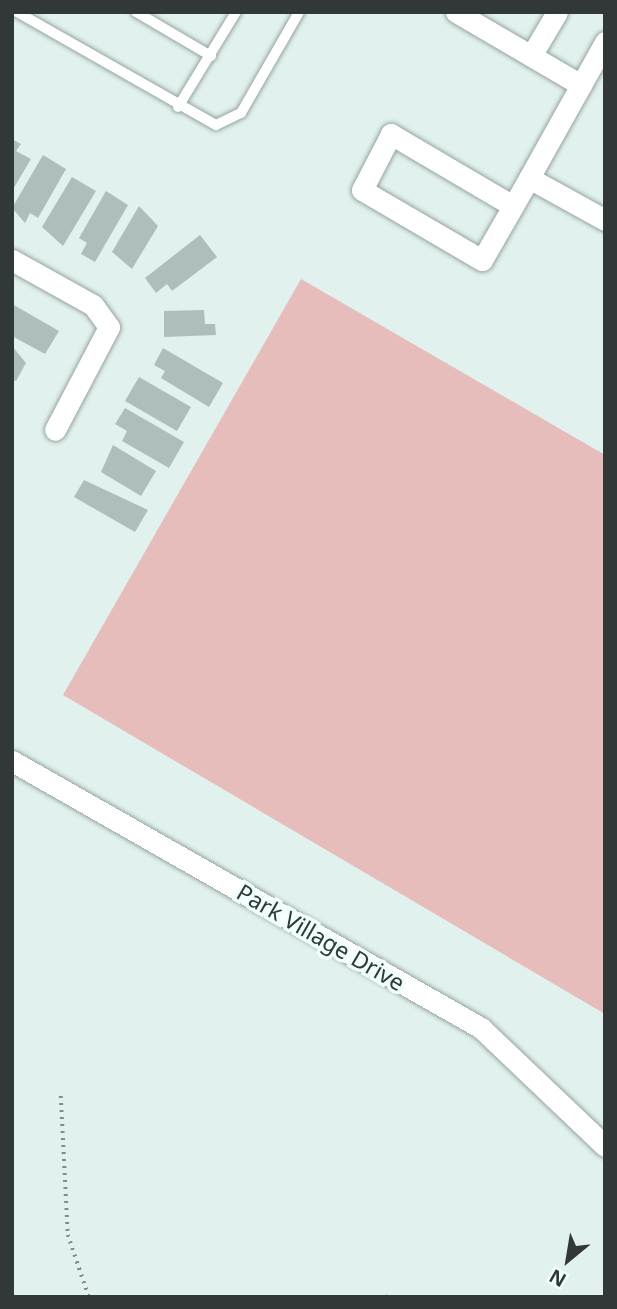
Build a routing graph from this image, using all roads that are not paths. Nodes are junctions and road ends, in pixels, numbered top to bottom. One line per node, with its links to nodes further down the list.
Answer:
1 (18, 12): 11 (lane)
2 (136, 12): 8 (lane)
3 (236, 12): 8 (lane)
4 (299, 12): 11 (lane)
5 (456, 12): 9 (street)
6 (557, 12): 9 (street)
7 (605, 42): 10 (street)
8 (211, 56): 11 (lane)
9 (531, 56): 10 (street)
10 (581, 85): 12 (street)
11 (178, 107)
12 (529, 178): 13 (street); 14 (street)
13 (513, 206): 13 (street)
14 (605, 220)
15 (12, 260): 16 (street)
16 (55, 430)
17 (12, 761): 18 (street, Park Village Drive)
18 (605, 1146)

